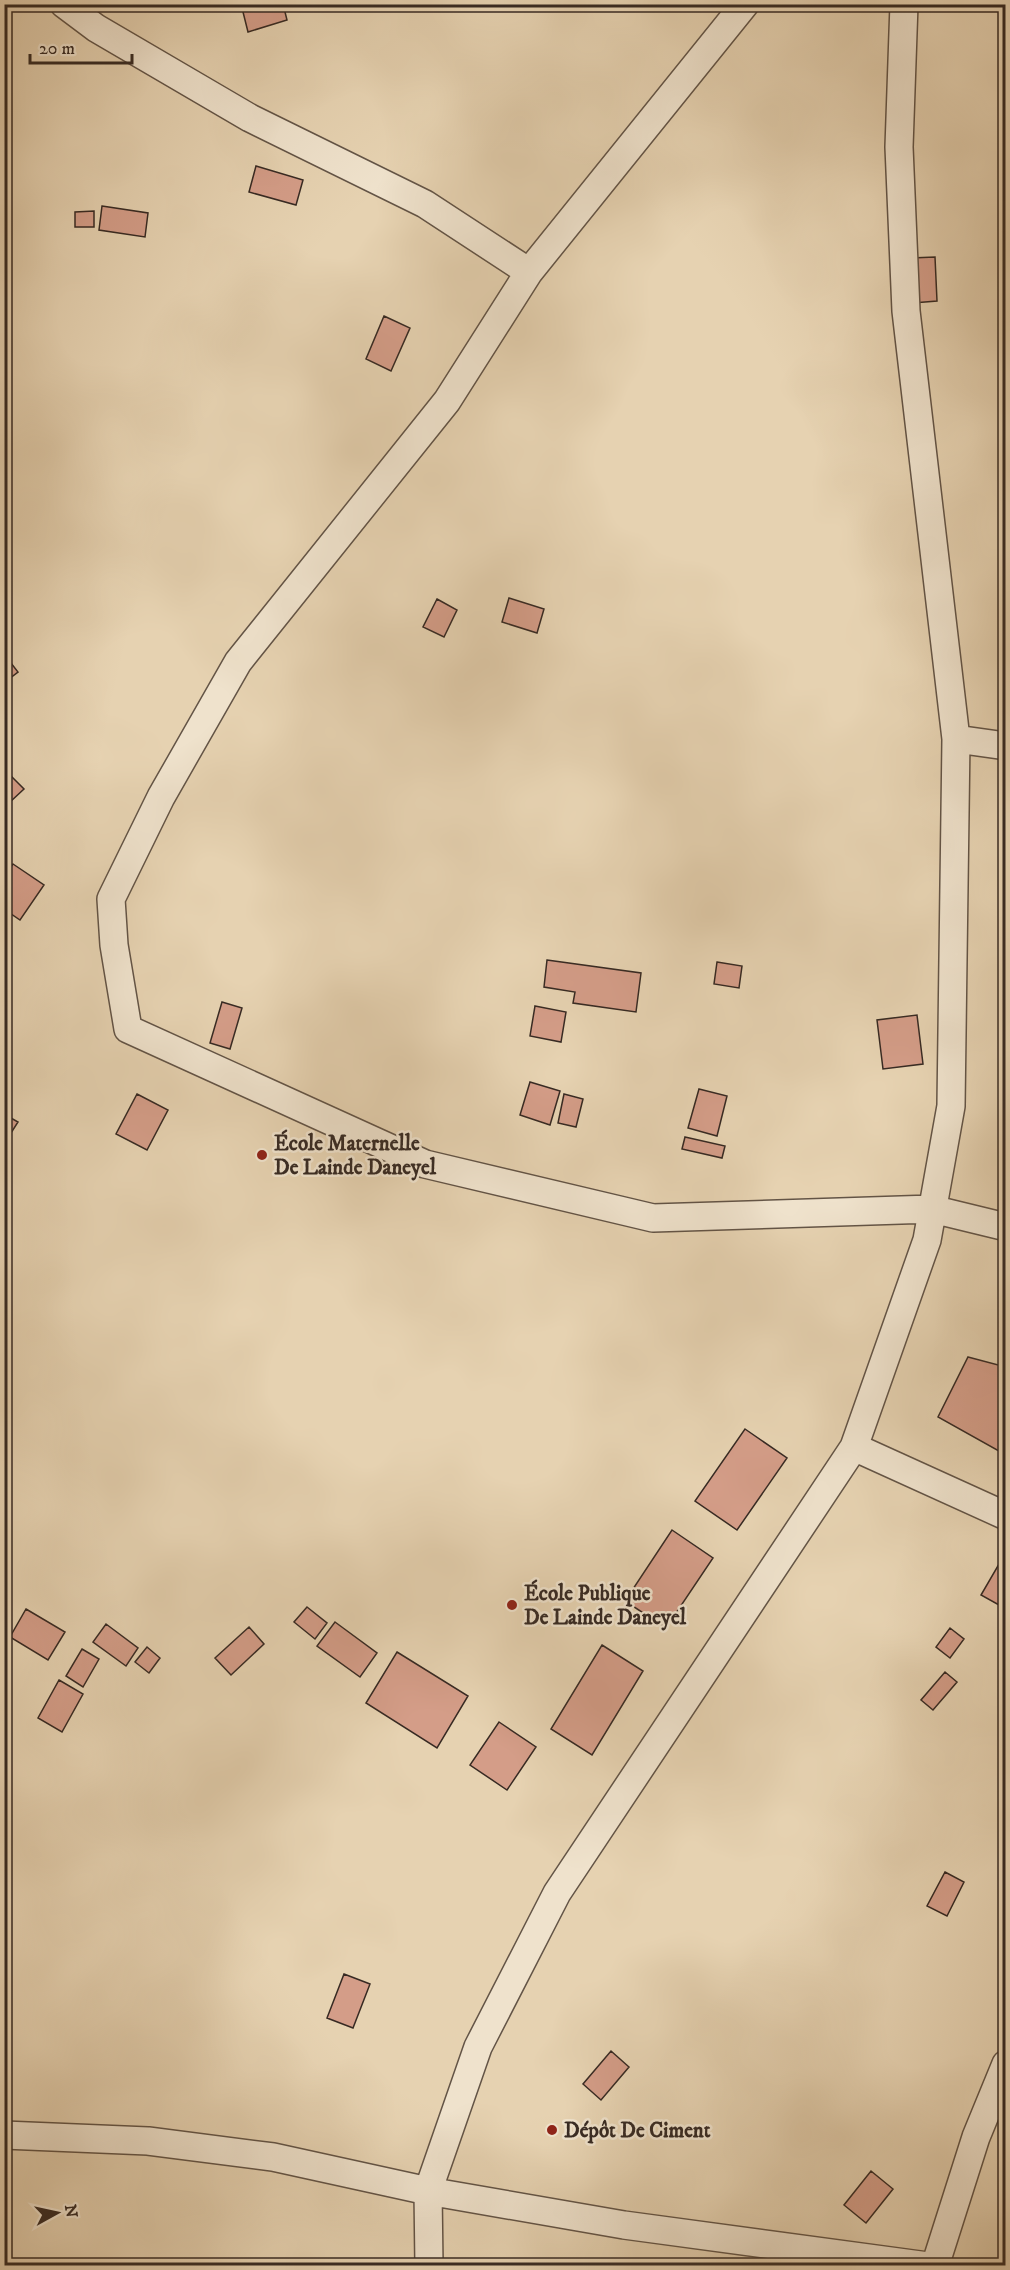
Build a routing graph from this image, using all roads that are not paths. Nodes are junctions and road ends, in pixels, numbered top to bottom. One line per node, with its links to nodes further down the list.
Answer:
1 (64, 4): 4 (street)
2 (745, 4): 4 (street)
3 (904, 4): 5 (street)
4 (529, 272): 7 (street)
5 (956, 739): 6 (street); 7 (street)
6 (1005, 746)
7 (932, 1209): 8 (street); 9 (street)
8 (1005, 1227)
9 (854, 1447): 10 (street); 13 (street)
10 (1005, 1516)
11 (1005, 2064): 16 (street)
12 (4, 2135): 13 (street)
13 (428, 2191): 14 (street); 15 (street)
14 (429, 2265)
15 (928, 2265)
16 (935, 2265)

